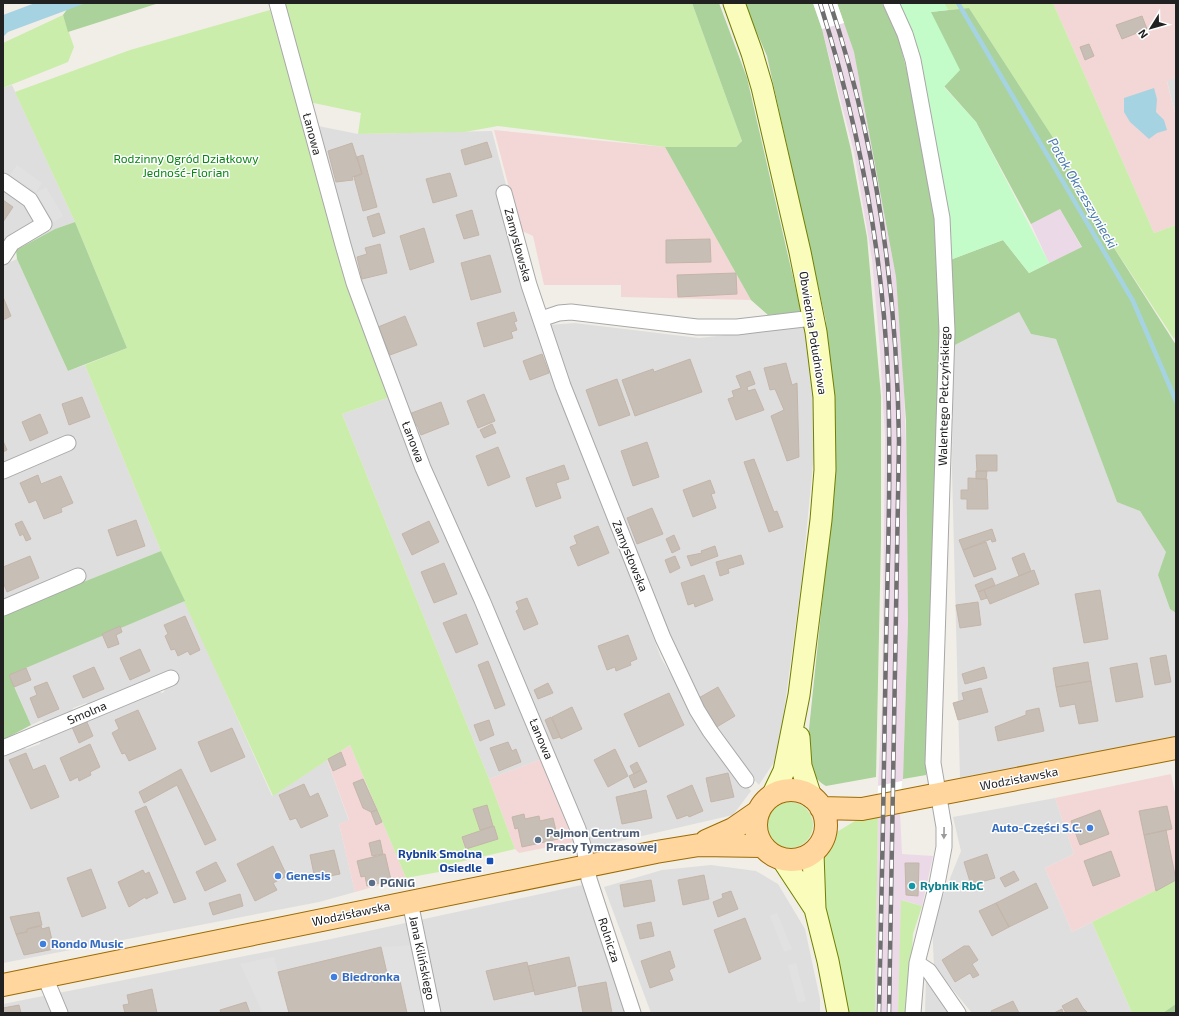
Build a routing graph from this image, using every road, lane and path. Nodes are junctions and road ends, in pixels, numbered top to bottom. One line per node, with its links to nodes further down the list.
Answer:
1 (277, 3): 27 (street, Łanowa)
2 (734, 3): 7 (main road, Obwiednia Południowa)
3 (891, 3): 18 (street, Walentego Pełczyńskiego)
4 (3, 181): 6 (street)
5 (504, 193): 8 (street, Zamysłowska)
6 (3, 257)
7 (814, 318): 8 (street); 14 (main road, Obwiednia Południowa)
8 (542, 319): 17 (street, Zamysłowska)
9 (68, 443): 10 (street)
10 (3, 471)
11 (78, 576): 12 (street)
12 (3, 608)
13 (171, 678): 15 (street, Smolna)
14 (799, 695): 19 (main road, Obwiednia Południowa); 20 (main road, Obwiednia Południowa)
15 (3, 748)
16 (1176, 748): 18 (main road, Wodzisławska)
17 (746, 780)
18 (938, 795): 21 (main road, Wodzisławska); 30 (street, Walentego Pełczyńskiego, one-way to 30)
19 (816, 802): 20 (main road); 21 (main road, Wodzisławska); 22 (main road)
20 (765, 804): 23 (main road, Wodzisławska); 24 (main road)
21 (862, 809): 22 (main road, Wodzisławska)
22 (824, 834): 25 (main road)
23 (699, 845): 24 (main road, Wodzisławska); 27 (main road, Wodzisławska)
24 (762, 846): 26 (main road)
25 (813, 853): 26 (main road); 29 (main road)
26 (782, 859): 29 (main road)
27 (587, 866): 28 (main road, Wodzisławska); 35 (street, Rolnicza)
28 (410, 902): 31 (main road, Wodzisławska); 34 (street, Jana Kilińskiego)
29 (815, 909): 36 (main road)
30 (917, 963): 37 (street, Walentego Pełczyńskiego); 38 (street)
31 (45, 977): 32 (main road, Wodzisławska); 33 (street)
32 (3, 985)
33 (60, 1013)
34 (433, 1013)
35 (633, 1013)
36 (838, 1013)
37 (913, 1013)
38 (958, 1013)

